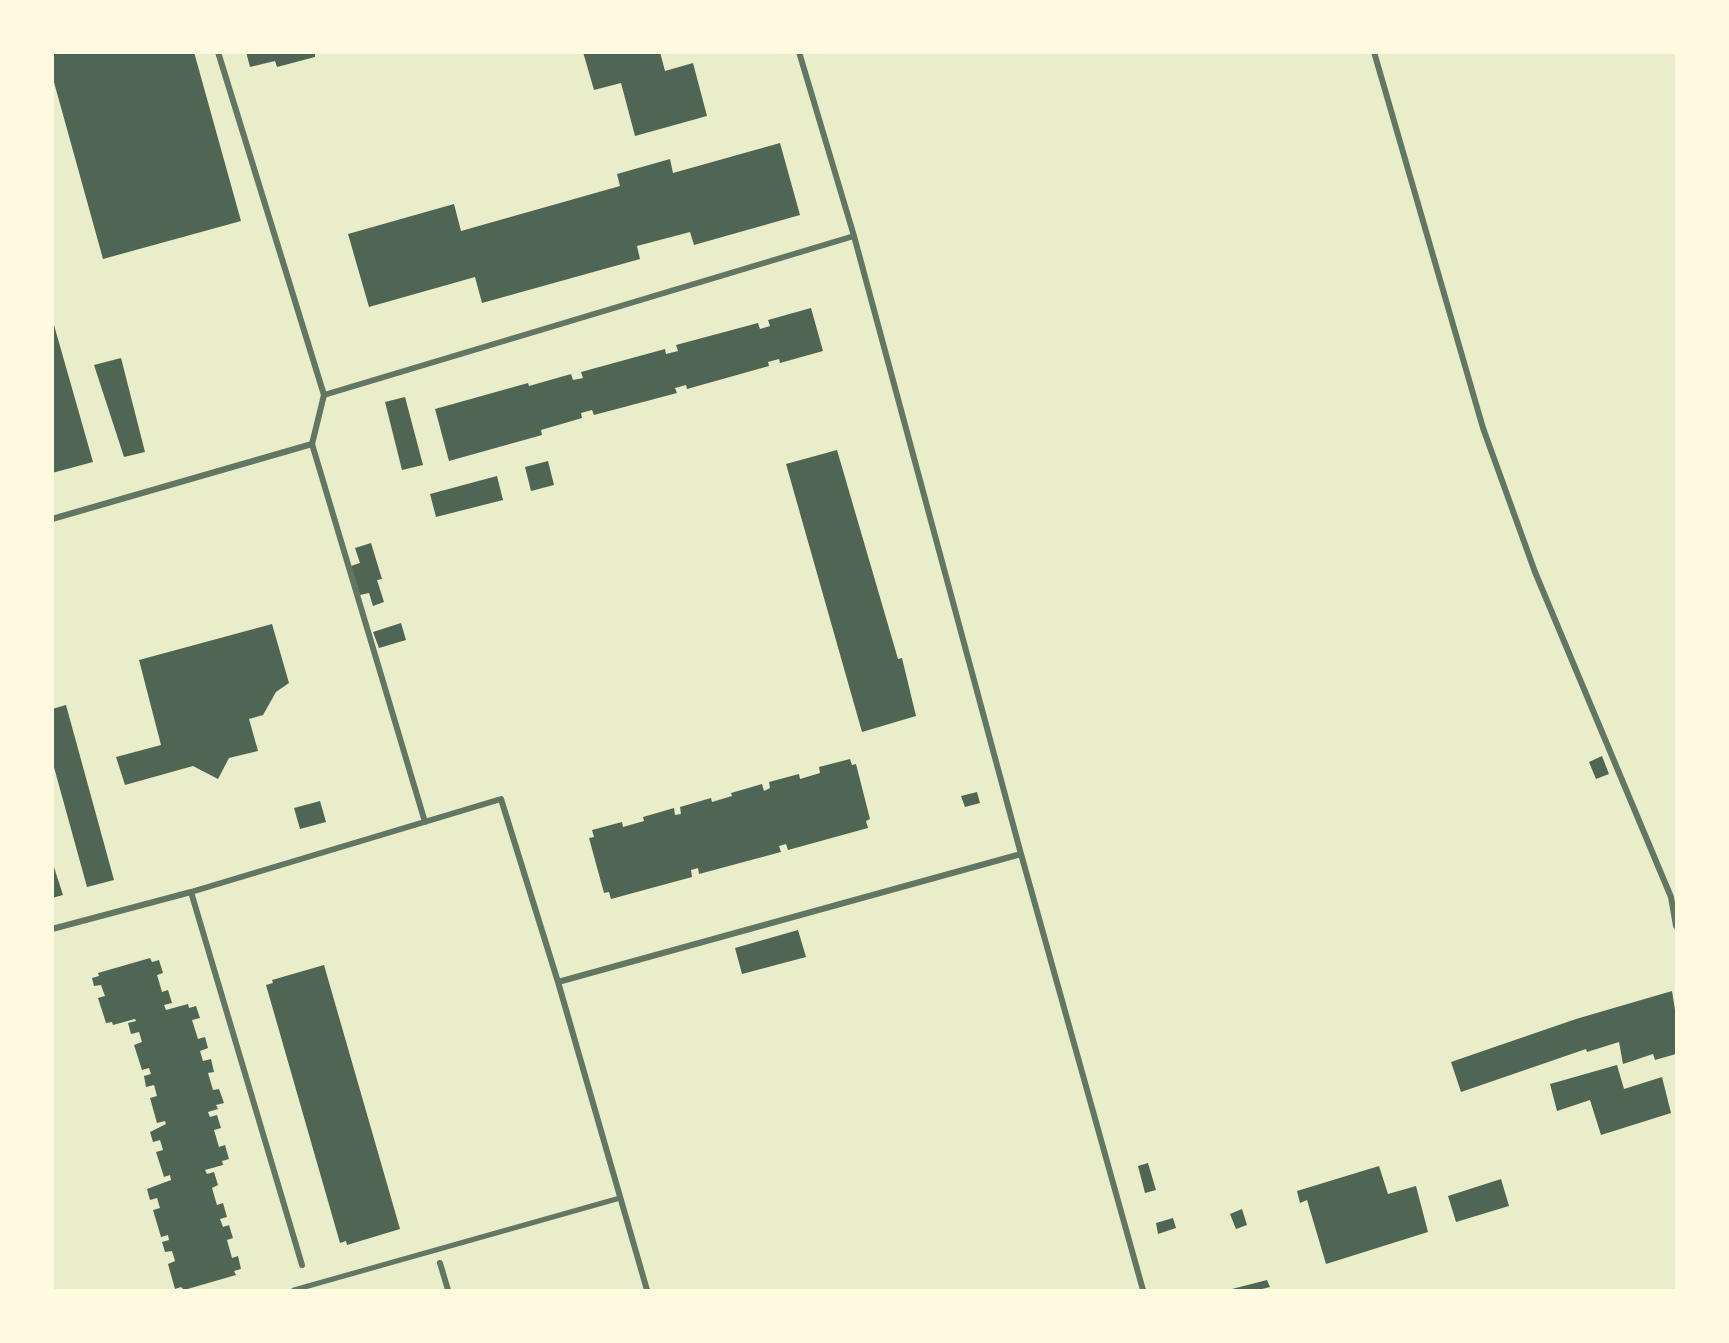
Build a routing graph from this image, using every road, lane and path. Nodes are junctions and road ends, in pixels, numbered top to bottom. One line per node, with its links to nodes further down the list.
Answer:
1 (218, 52): 5 (street)
2 (799, 52): 4 (street)
3 (1374, 52): 11 (street)
4 (854, 236): 5 (street); 9 (street)
5 (324, 396): 6 (street)
6 (312, 444): 7 (street); 8 (street)
7 (52, 519)
8 (425, 822): 10 (street); 13 (street)
9 (1021, 854): 13 (street); 20 (street)
10 (191, 892): 12 (street); 16 (street)
11 (1677, 926)
12 (52, 929)
13 (558, 982): 14 (street)
14 (620, 1198): 17 (street); 19 (street)
15 (440, 1263): 18 (street)
16 (302, 1264)
17 (294, 1290)
18 (448, 1290)
19 (647, 1290)
20 (1143, 1290)

